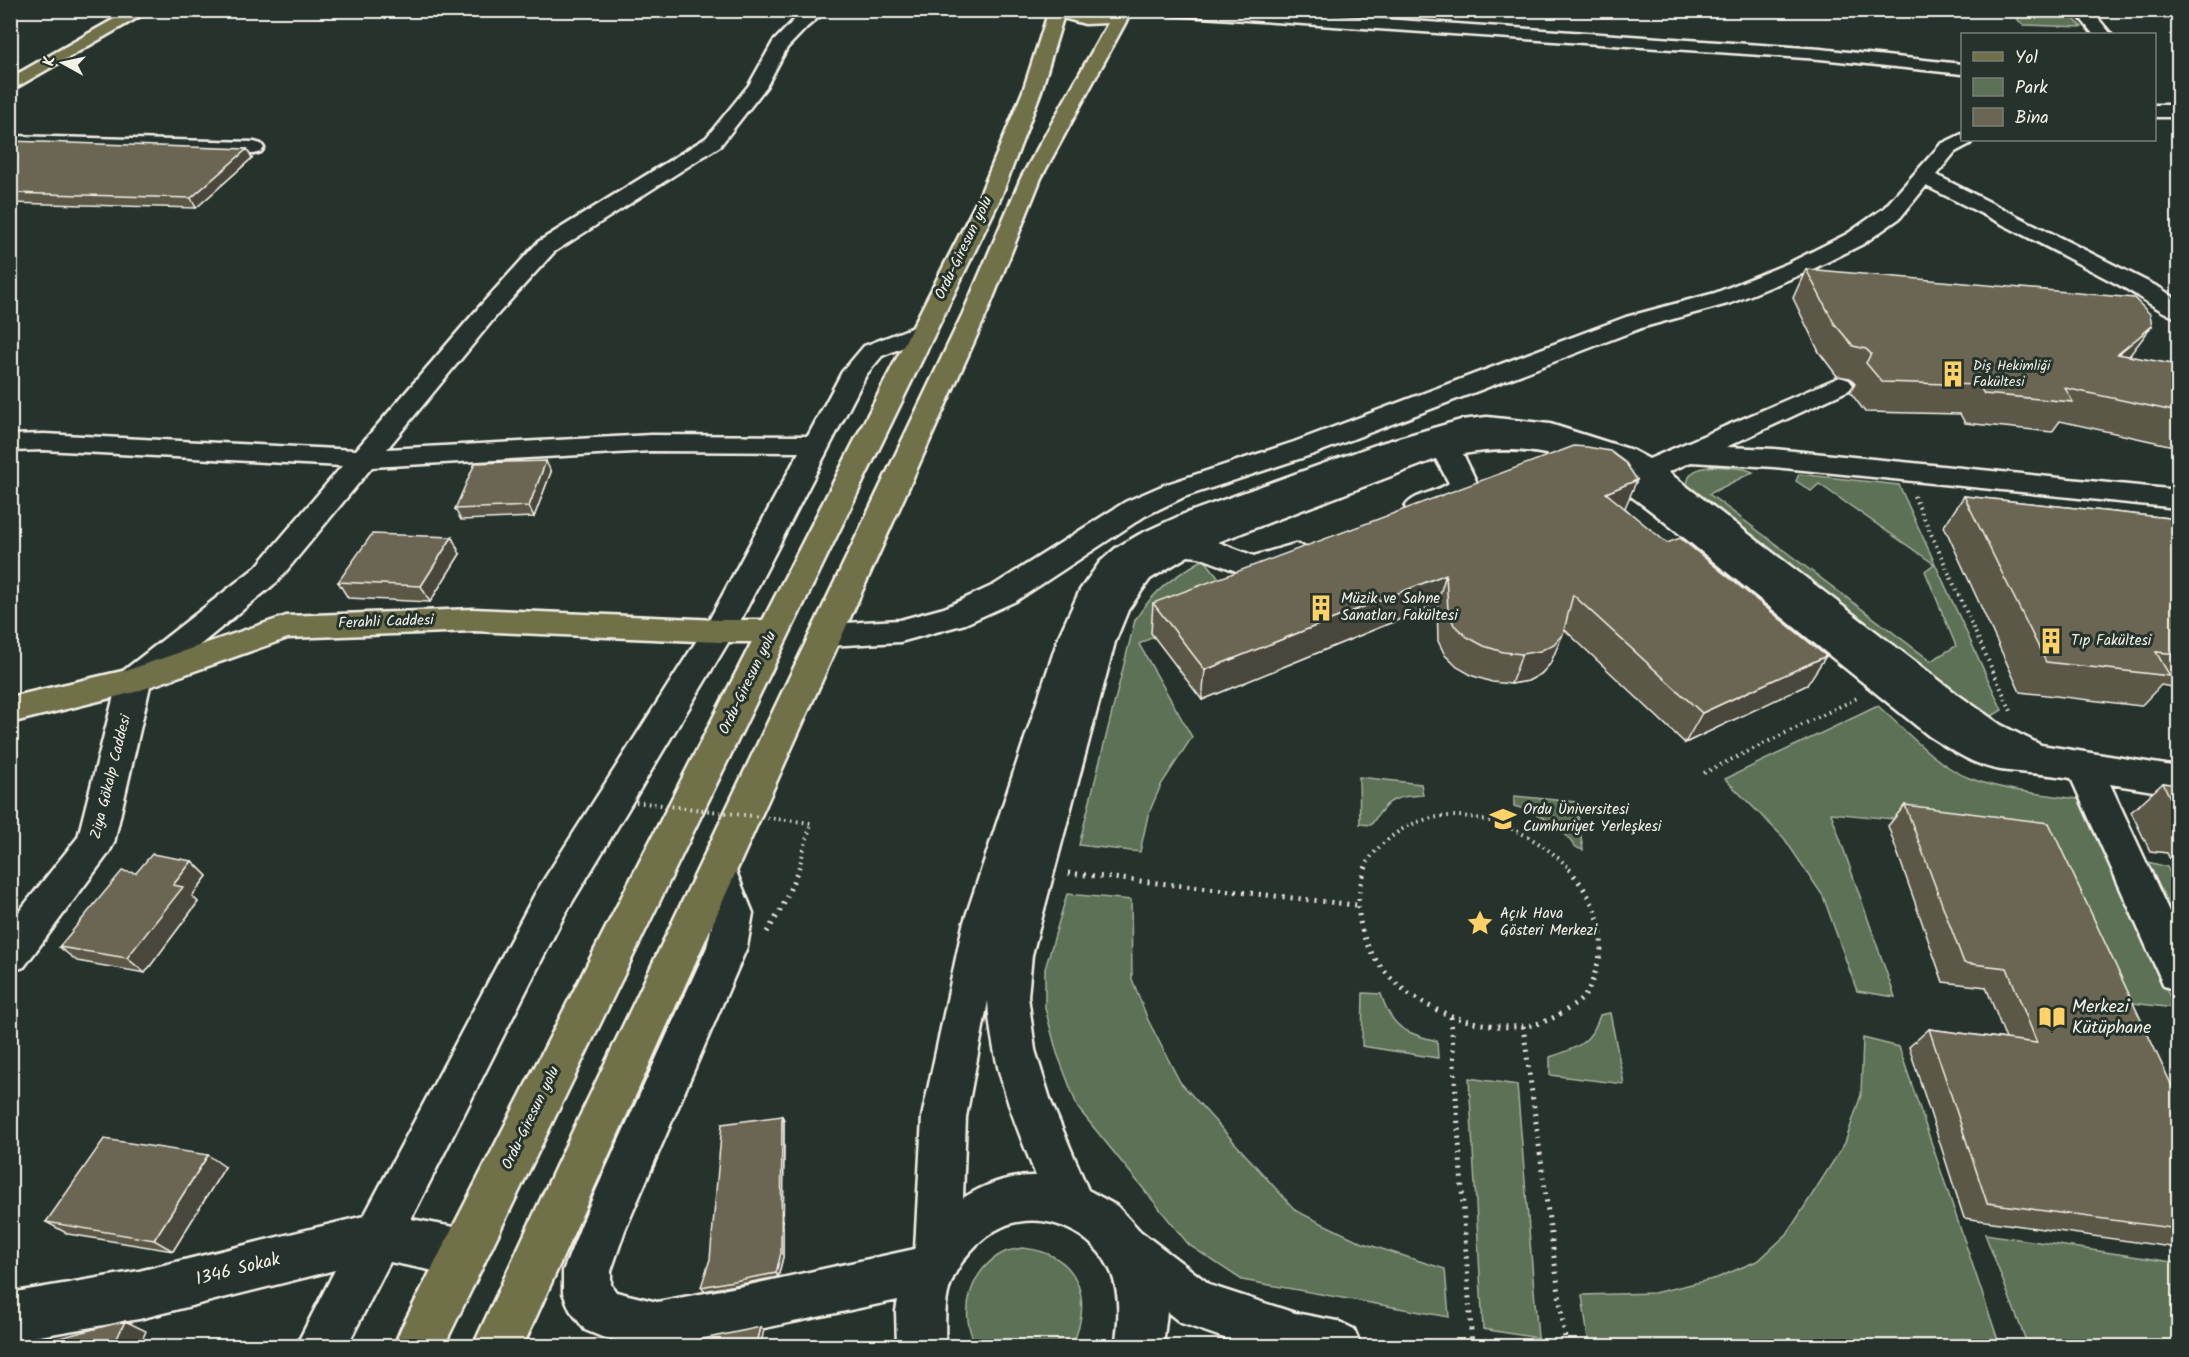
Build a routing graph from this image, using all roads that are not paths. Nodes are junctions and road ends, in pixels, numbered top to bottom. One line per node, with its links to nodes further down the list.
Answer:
1 (142, 10): 10 (main road)
2 (819, 10): 24 (street)
3 (1058, 10): 6 (main road); 18 (main road, Ordu-Giresun yolu)
4 (1171, 10): 7 (street)
5 (2082, 10): 8 (street)
6 (1125, 12): 32 (main road)
7 (1354, 17): 9 (street)
8 (2101, 33)
9 (1961, 69)
10 (10, 86)
11 (2156, 110): 12 (street)
12 (2178, 111)
13 (1961, 141): 16 (street)
14 (10, 142): 15 (street)
15 (254, 148)
16 (1922, 176): 17 (street); 32 (street)
17 (2178, 311)
18 (924, 330): 21 (street); 31 (main road, Ordu-Giresun yolu)
19 (1840, 385): 23 (street)
20 (10, 443): 24 (street)
21 (817, 444): 24 (street); 30 (street)
22 (1448, 448): 27 (street); 29 (street); 35 (street)
23 (1688, 453): 25 (street); 26 (street)
24 (364, 459): 33 (street)
25 (1648, 470): 35 (street); 45 (street)
26 (2178, 499)
27 (1398, 515)
28 (1320, 544): 29 (street)
29 (1183, 545): 41 (street)
30 (718, 631): 31 (main road, Ferahli Caddesi); 33 (main road, Ferahli Caddesi); 42 (street)
31 (774, 631): 44 (main road, Ordu-Giresun yolu)
32 (827, 635): 38 (main road)
33 (135, 680): 34 (main road, Ferahli Caddesi); 39 (street, Ziya Gökalp Caddesi)
34 (10, 710)
35 (2036, 758): 36 (street)
36 (2084, 767): 37 (street); 40 (street)
37 (2178, 781)
38 (718, 870): 45 (street); 49 (main road)
39 (10, 954)
40 (2178, 973)
41 (1070, 1203): 43 (street); 45 (street)
42 (377, 1236): 44 (street, 1346 Sokak); 46 (street, 1346 Sokak); 47 (street)
43 (1125, 1248): 51 (street); 52 (street)
44 (464, 1253): 48 (main road, Ordu-Giresun yolu)
45 (934, 1262): 50 (street)
46 (10, 1317)
47 (321, 1347)
48 (418, 1347)
49 (498, 1347)
50 (921, 1347)
51 (1139, 1347)
52 (1337, 1347)

